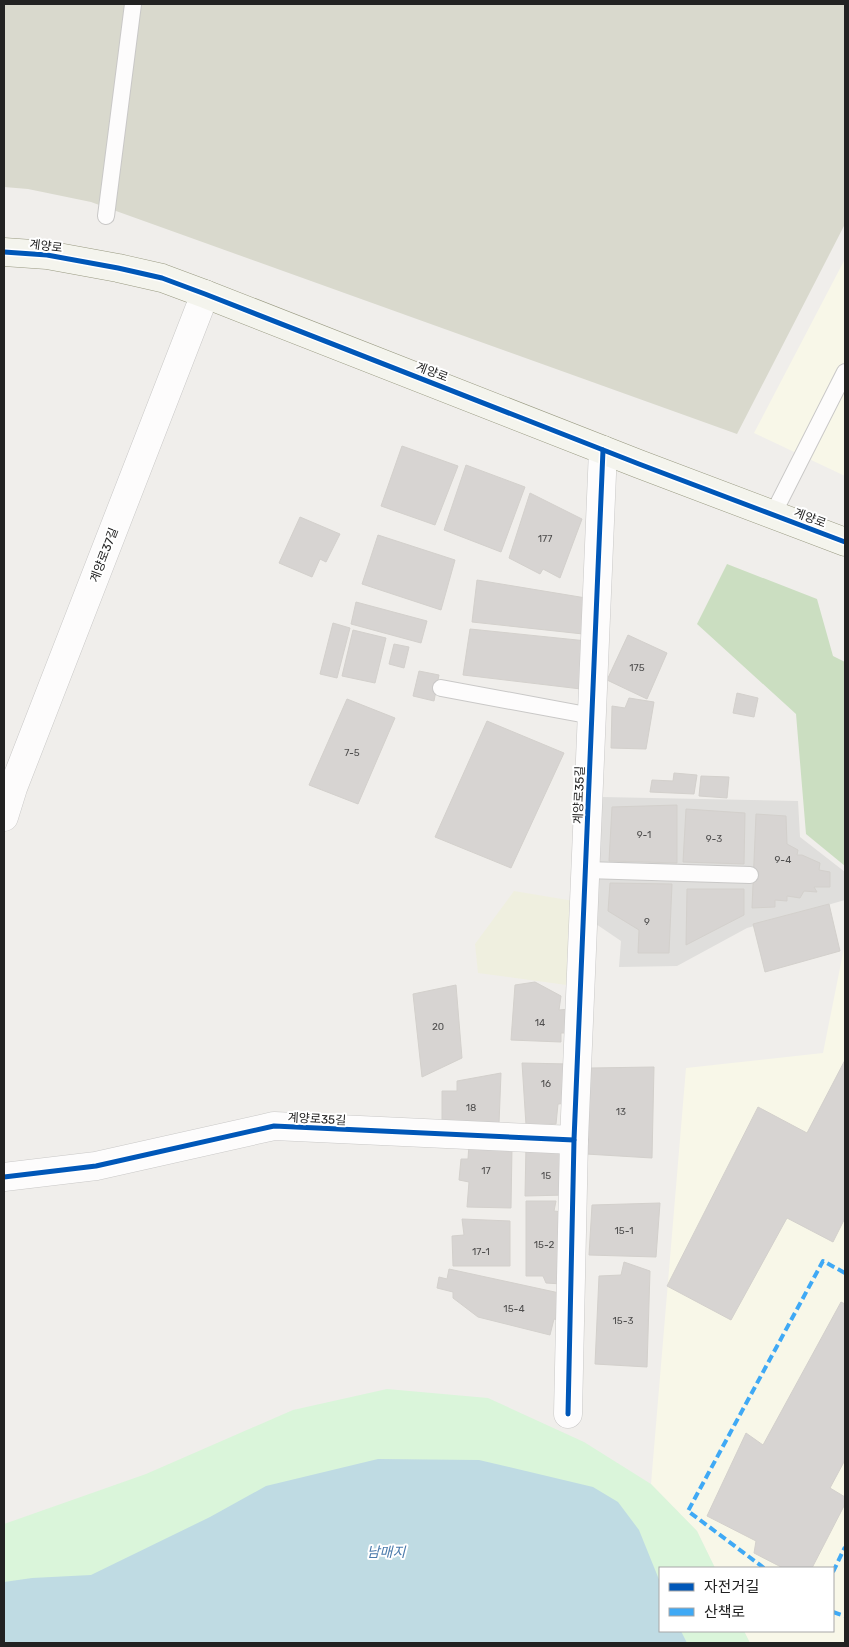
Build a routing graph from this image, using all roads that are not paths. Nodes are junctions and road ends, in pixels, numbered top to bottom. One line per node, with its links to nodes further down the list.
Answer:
1 (133, 4): 2 (lane)
2 (106, 216)
3 (4, 252): 4 (street, 계양로)
4 (205, 294): 6 (street, 계양로); 11 (street, 계양로37길)
5 (845, 372): 7 (lane)
6 (603, 450): 7 (street, 계양로); 10 (street, 계양로35길)
7 (773, 514): 8 (street, 계양로)
8 (845, 542)
9 (441, 688): 10 (lane)
10 (592, 716): 12 (street, 계양로35길)
11 (4, 817)
12 (586, 870): 13 (lane); 14 (street, 계양로35길)
13 (750, 875)
14 (574, 1140): 15 (street, 계양로35길); 16 (street, 계양로35길)
15 (4, 1177)
16 (568, 1414)

